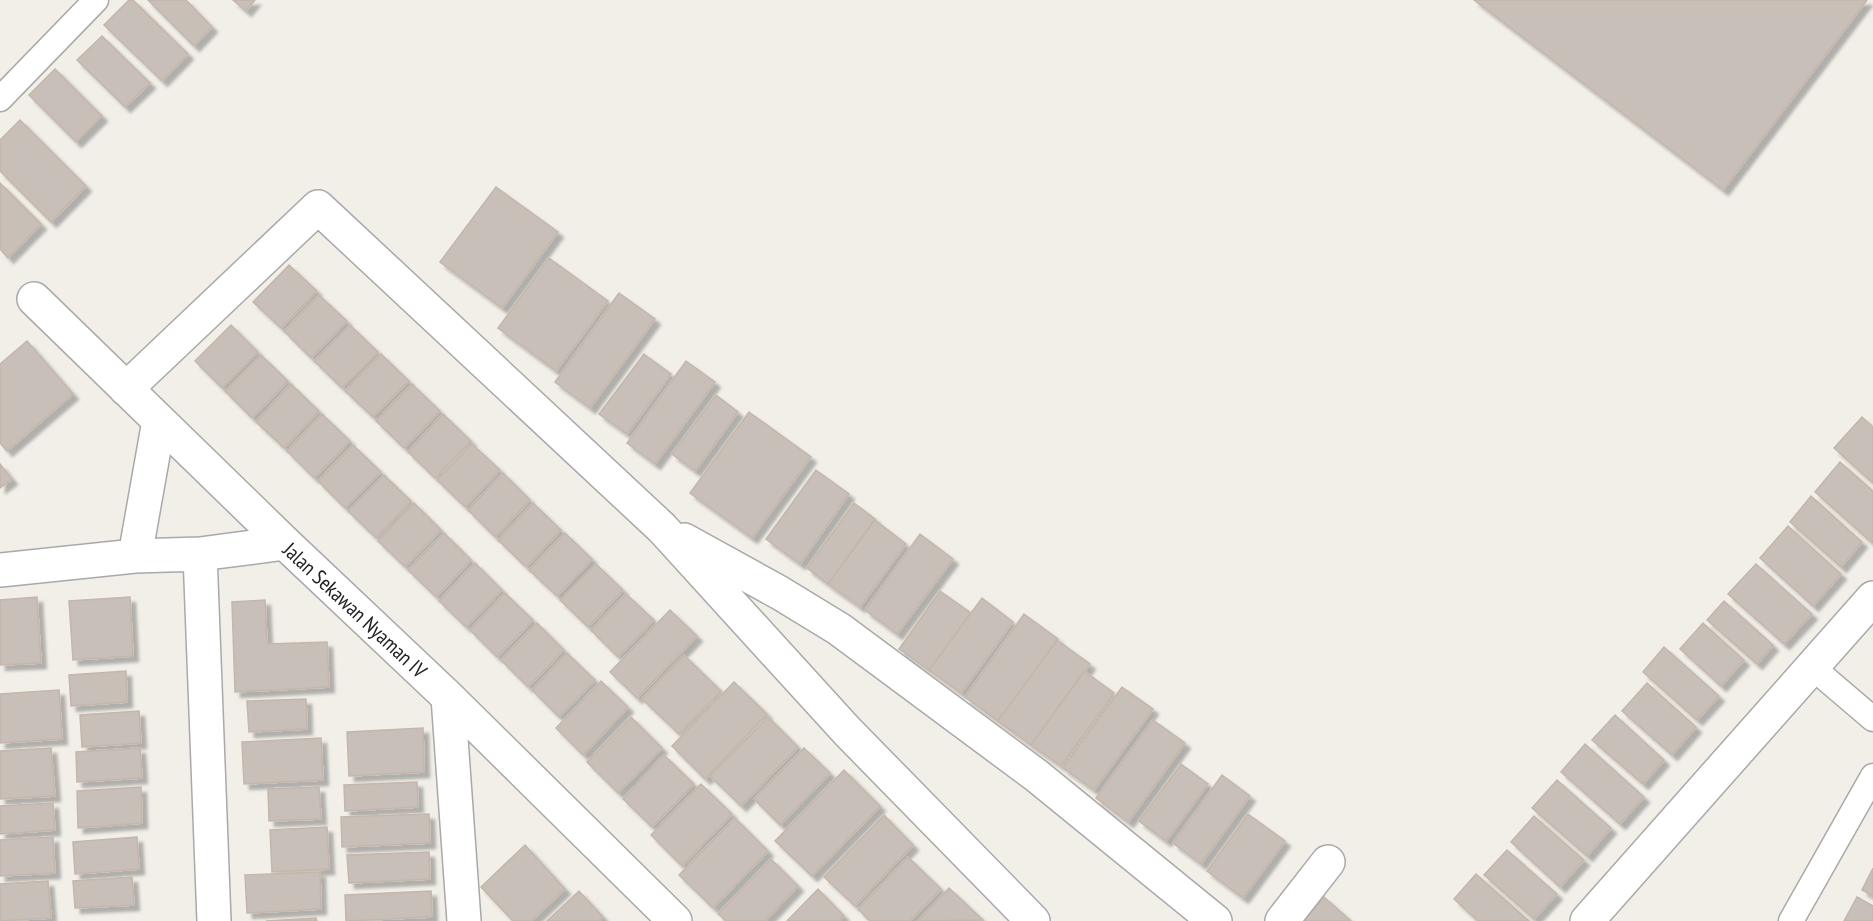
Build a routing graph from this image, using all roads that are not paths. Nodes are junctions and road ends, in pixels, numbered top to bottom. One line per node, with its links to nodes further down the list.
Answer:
1 (96, 0): 2 (lane)
2 (0, 99)
3 (34, 299): 4 (street, Jalan Sekawan Nyaman IV)
4 (126, 389): 5 (street, Jalan Sekawan Nyaman IV); 6 (street)
5 (159, 421): 7 (street, Jalan Sekawan Nyaman IV); 9 (street)
6 (662, 528): 20 (street); 21 (street)
7 (285, 543): 8 (street); 13 (street, Jalan Sekawan Nyaman IV)
8 (200, 554): 9 (street); 17 (street)
9 (135, 556): 10 (street)
10 (0, 570)
11 (1873, 598): 12 (street)
12 (1812, 668): 14 (lane); 23 (street)
13 (448, 697): 18 (street); 19 (street, Jalan Sekawan Nyaman IV)
14 (1873, 719)
15 (1873, 776): 24 (lane)
16 (1328, 862): 22 (street)
17 (214, 921)
18 (464, 921)
19 (675, 921)
20 (1033, 921)
21 (1215, 921)
22 (1282, 921)
23 (1587, 921)
24 (1791, 921)

